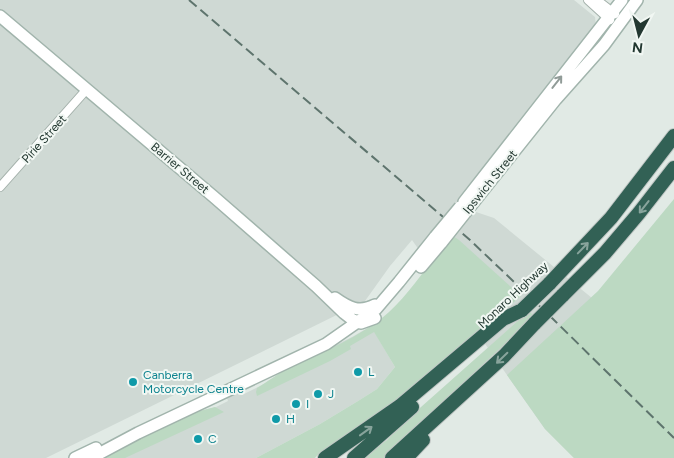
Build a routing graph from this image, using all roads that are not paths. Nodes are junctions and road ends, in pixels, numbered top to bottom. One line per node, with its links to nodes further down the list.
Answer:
1 (588, 0): 5 (street)
2 (597, 0): 5 (street)
3 (622, 0): 5 (main road, Ipswich Street)
4 (637, 0): 7 (main road, Ipswich Street)
5 (610, 15): 7 (street); 9 (main road, Ipswich Street, one-way to 5)
6 (0, 16): 8 (main road, Barrier Street)
7 (620, 23): 9 (main road, Ipswich Street)
8 (87, 90): 12 (street, Pirie Street); 14 (main road, Barrier Street)
9 (548, 102): 13 (main road, Ipswich Street, bridge)
10 (674, 136): 17 (highway, Monaro Highway, one-way to 10, bridge)
11 (674, 168): 22 (highway, one-way to 22, bridge)
12 (0, 187)
13 (439, 240): 15 (main road, Ipswich Street); 18 (main road, Ipswich Street)
14 (316, 286): 15 (main road); 16 (main road, Barrier Street)
15 (392, 291): 19 (main road, Ipswich Street)
16 (332, 302): 19 (main road, Barrier Street); 21 (main road)
17 (522, 310): 26 (highway, one-way to 17); 27 (highway, Monaro Highway)
18 (375, 318): 19 (main road); 20 (main road, Ipswich Street)
19 (358, 322): 20 (main road, Ipswich Street)
20 (326, 344): 21 (main road, Ipswich Street)
21 (313, 351): 23 (main road, Ipswich Street)
22 (455, 401): 28 (highway); 29 (highway)
23 (138, 433): 24 (main road, Ipswich Street); 25 (main road, Ipswich Street)
24 (75, 458)
25 (91, 458)
26 (325, 458)
27 (354, 458)
28 (392, 458)
29 (406, 458)

